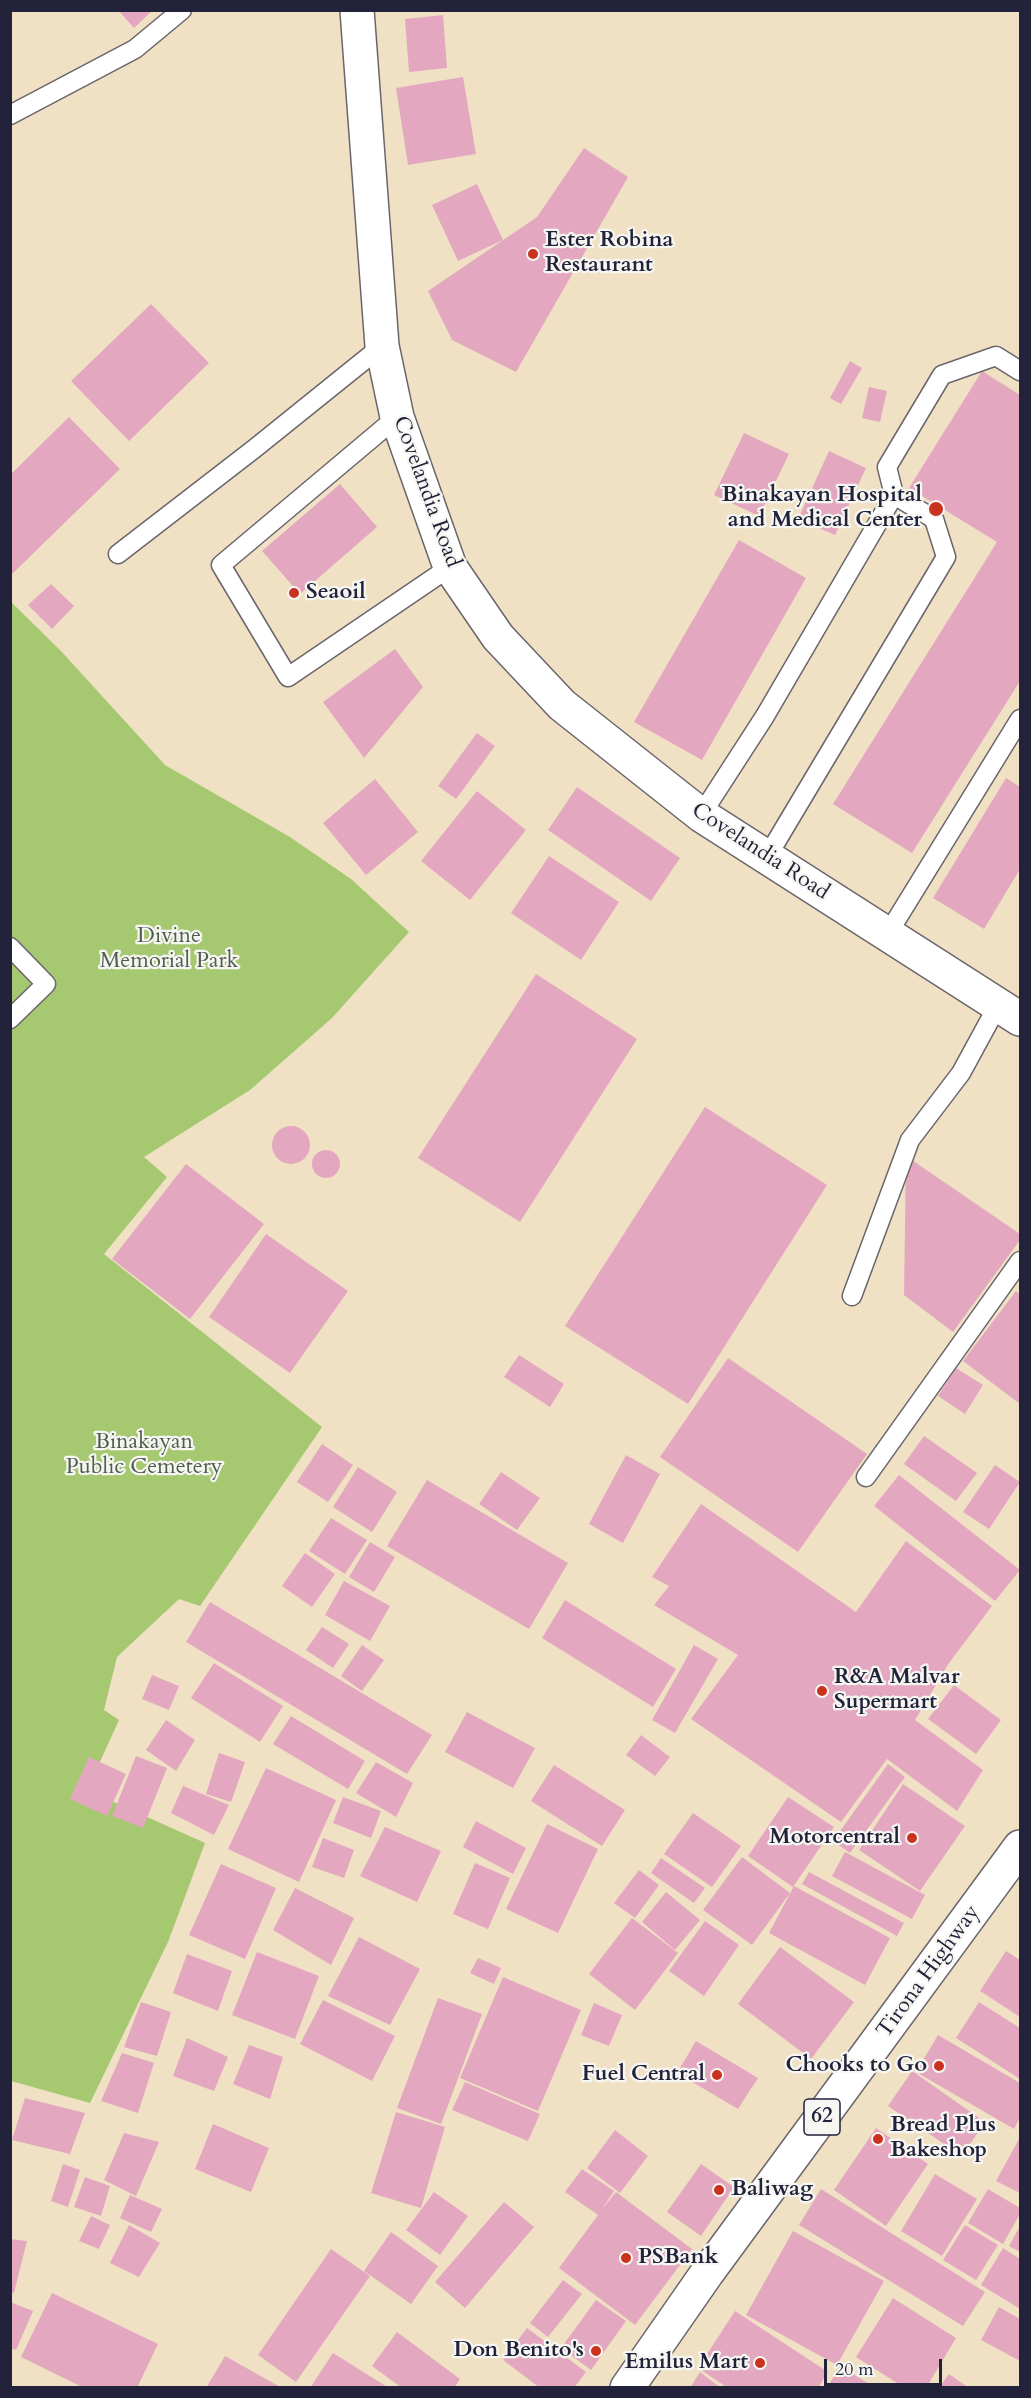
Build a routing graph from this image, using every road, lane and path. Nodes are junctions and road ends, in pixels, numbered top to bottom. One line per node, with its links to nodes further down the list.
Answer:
1 (182, 10): 3 (lane)
2 (357, 10): 4 (main road, Covelandia Road)
3 (10, 115)
4 (382, 346): 6 (main road, Covelandia Road); 8 (lane)
5 (1020, 371): 7 (lane)
6 (397, 417): 9 (main road, Covelandia Road); 9 (lane)
7 (894, 495): 11 (lane); 12 (lane)
8 (118, 554)
9 (450, 567): 11 (main road, Covelandia Road)
10 (1020, 719): 13 (lane)
11 (701, 815): 12 (main road, Covelandia Road)
12 (767, 857): 13 (main road, Covelandia Road)
13 (887, 935): 15 (main road, Covelandia Road)
14 (10, 947): 16 (lane)
15 (1009, 1012): 18 (lane)
16 (10, 1019)
17 (1020, 1261): 19 (lane)
18 (852, 1296)
19 (866, 1477)
20 (1020, 1847): 21 (main road, Tirona Highway / 62)
21 (627, 2388)

